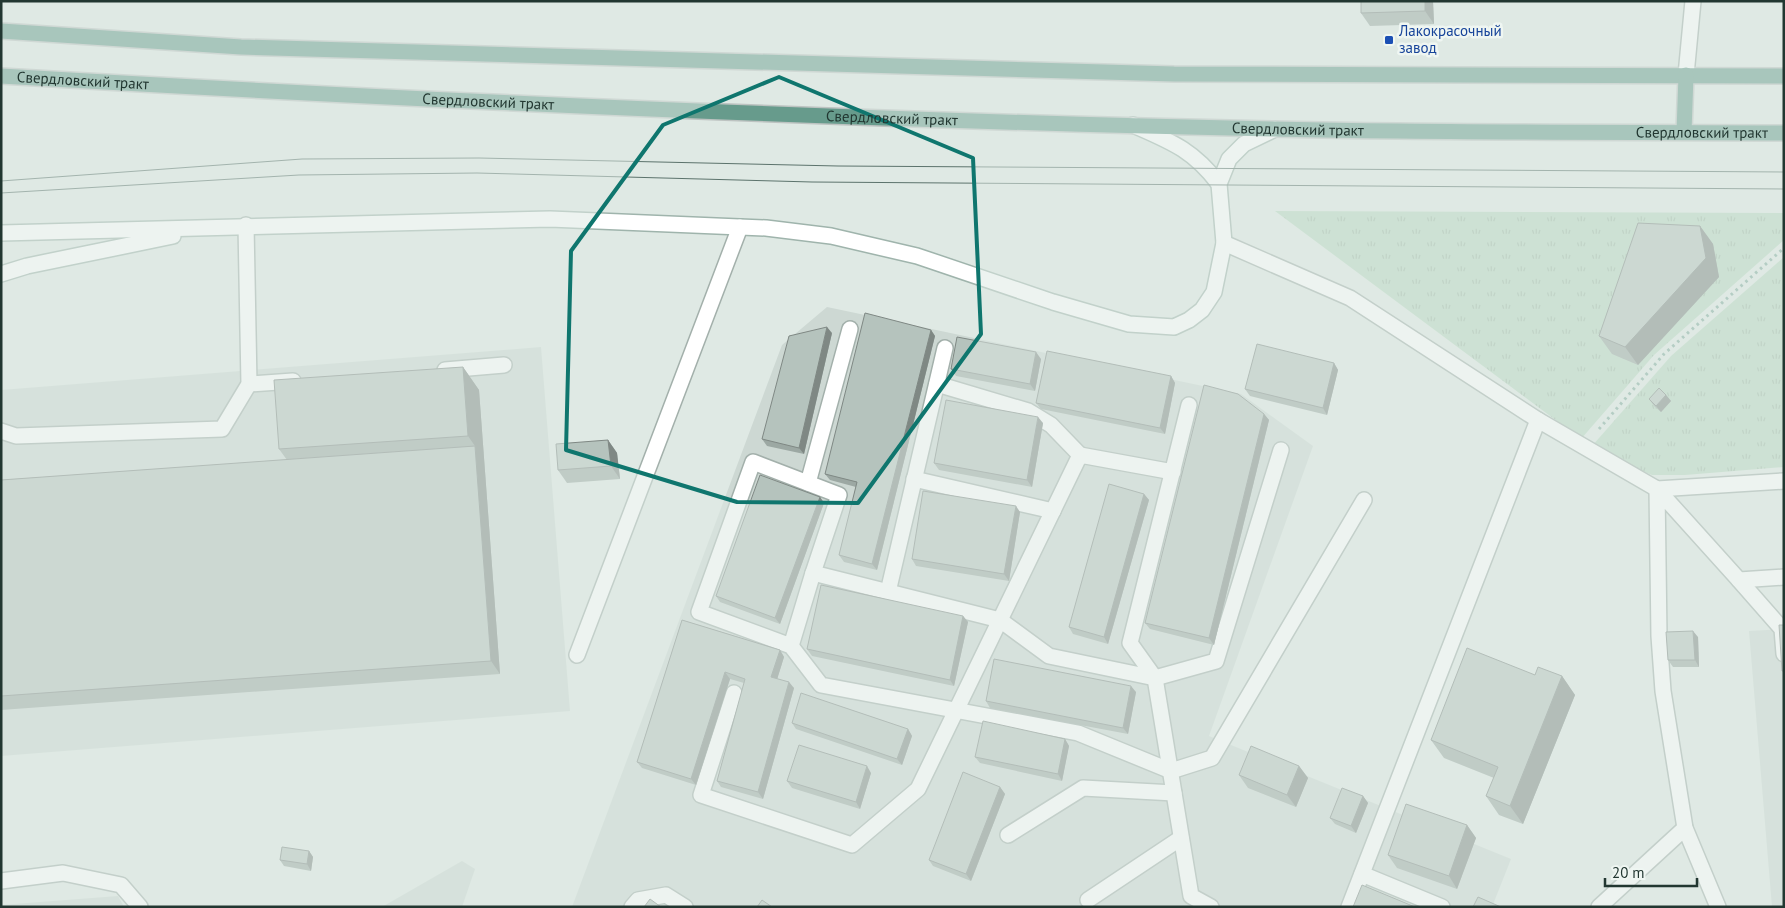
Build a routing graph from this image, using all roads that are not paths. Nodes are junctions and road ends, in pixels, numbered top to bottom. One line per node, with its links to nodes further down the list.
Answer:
1 (1693, 1): 3 (main road)
2 (1, 31): 3 (main road)
3 (1686, 75): 5 (main road); 8 (main road)
4 (1, 76): 6 (main road, Свердловский тракт)
5 (1784, 76)
6 (1132, 125): 7 (main road, Свердловский тракт); 10 (main road)
7 (1275, 129): 8 (main road, Свердловский тракт); 10 (main road)
8 (1684, 132): 9 (main road, Свердловский тракт)
9 (1784, 133)
10 (1219, 184): 15 (main road)
11 (246, 225): 12 (main road); 13 (main road); 22 (main road)
12 (740, 227): 15 (main road); 43 (main road)
13 (206, 229): 14 (main road); 16 (main road)
14 (1, 233)
15 (1224, 243): 25 (main road)
16 (1, 274)
17 (850, 329): 32 (main road)
18 (945, 348): 23 (main road)
19 (504, 365): 20 (main road)
20 (426, 371)
21 (308, 380): 22 (main road)
22 (250, 384): 26 (main road)
23 (937, 384): 28 (main road); 30 (main road)
24 (1189, 405): 29 (main road)
25 (1538, 420): 33 (main road); 52 (main road)
26 (1, 431)
27 (1281, 450): 44 (main road)
28 (1080, 455): 29 (main road); 35 (main road)
29 (1173, 472): 44 (main road)
30 (914, 479): 35 (main road); 39 (main road)
31 (1784, 481): 33 (main road)
32 (808, 483): 36 (main road); 41 (main road)
33 (1657, 489): 38 (main road); 49 (main road)
34 (1364, 500): 47 (main road)
35 (1053, 510): 40 (main road)
36 (813, 573): 39 (main road); 41 (main road)
37 (1784, 577): 38 (main road)
38 (1739, 580): 42 (main road)
39 (888, 592): 40 (main road)
40 (1000, 620): 44 (main road); 46 (main road)
41 (791, 646): 46 (main road)
42 (1784, 654)
43 (577, 655)
44 (1155, 678): 47 (main road)
45 (734, 693): 46 (main road)
46 (955, 712): 47 (main road)
47 (1171, 771): 48 (main road)
48 (1174, 793): 50 (main road); 51 (main road)
49 (1686, 828): 61 (main road); 62 (main road)
50 (1008, 835)
51 (1181, 838): 54 (main road); 58 (main road)
52 (1362, 874): 59 (main road); 60 (main road)
53 (1, 881): 55 (main road)
54 (1088, 900)
55 (140, 907)
56 (632, 907): 57 (main road)
57 (685, 907)
58 (1211, 907)
59 (1349, 907)
60 (1442, 907)
61 (1599, 907)
62 (1718, 907)

